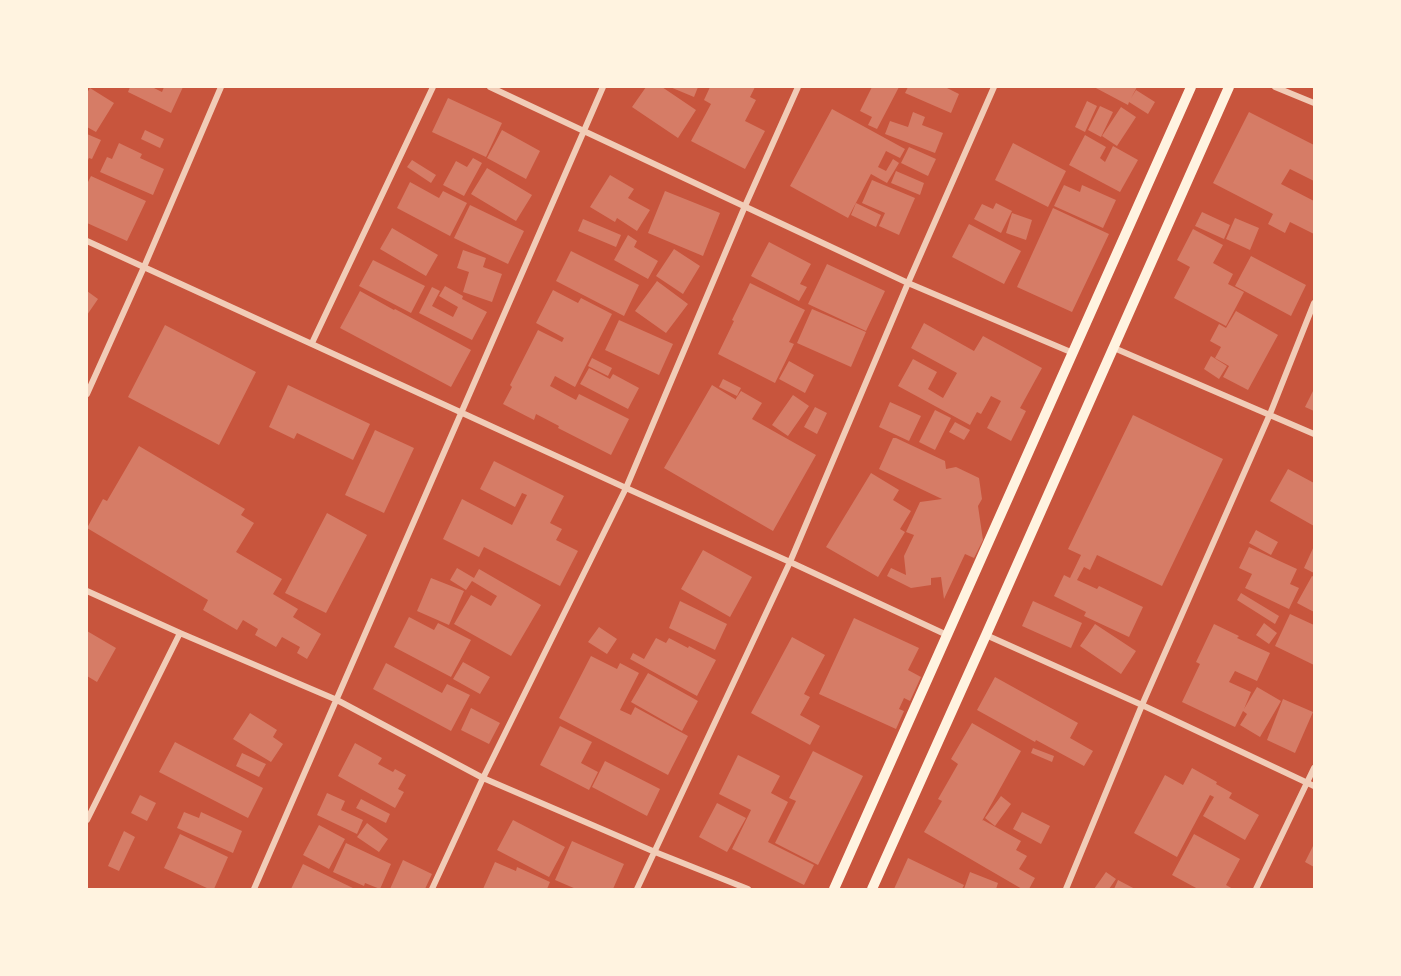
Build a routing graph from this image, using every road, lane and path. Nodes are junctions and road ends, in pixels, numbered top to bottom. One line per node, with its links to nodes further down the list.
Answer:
1 (221, 87): 14 (street)
2 (433, 87): 17 (street)
3 (490, 87): 11 (street)
4 (603, 87): 11 (street)
5 (798, 87): 12 (street)
6 (994, 87): 15 (street)
7 (1191, 87): 19 (main road)
8 (1229, 87): 18 (main road)
9 (1275, 87): 10 (street)
10 (1314, 103)
11 (583, 130): 12 (street); 21 (street)
12 (744, 206): 15 (street); 24 (street)
13 (87, 241): 14 (street)
14 (144, 267): 17 (street); 20 (street)
15 (908, 283): 19 (street); 25 (street)
16 (1314, 303): 22 (street)
17 (312, 343): 21 (street)
18 (1114, 348): 22 (street); 29 (main road)
19 (1073, 353): 28 (main road)
20 (87, 394)
21 (462, 412): 24 (street); 30 (street)
22 (1270, 414): 23 (street); 31 (street)
23 (1314, 434)
24 (626, 488): 25 (street); 33 (street)
25 (790, 562): 28 (street); 36 (street)
26 (87, 591): 27 (street)
27 (180, 633): 30 (street); 35 (street)
28 (947, 635): 41 (main road)
29 (986, 635): 31 (street); 42 (main road)
30 (337, 700): 33 (street); 37 (street)
31 (1142, 705): 34 (street); 43 (street)
32 (1314, 768): 34 (street)
33 (483, 778): 36 (street); 38 (street)
34 (1311, 784): 44 (street)
35 (87, 820)
36 (655, 852): 39 (street); 40 (street)
37 (254, 889)
38 (432, 889)
39 (637, 889)
40 (748, 889)
41 (834, 889)
42 (872, 889)
43 (1066, 889)
44 (1256, 889)

